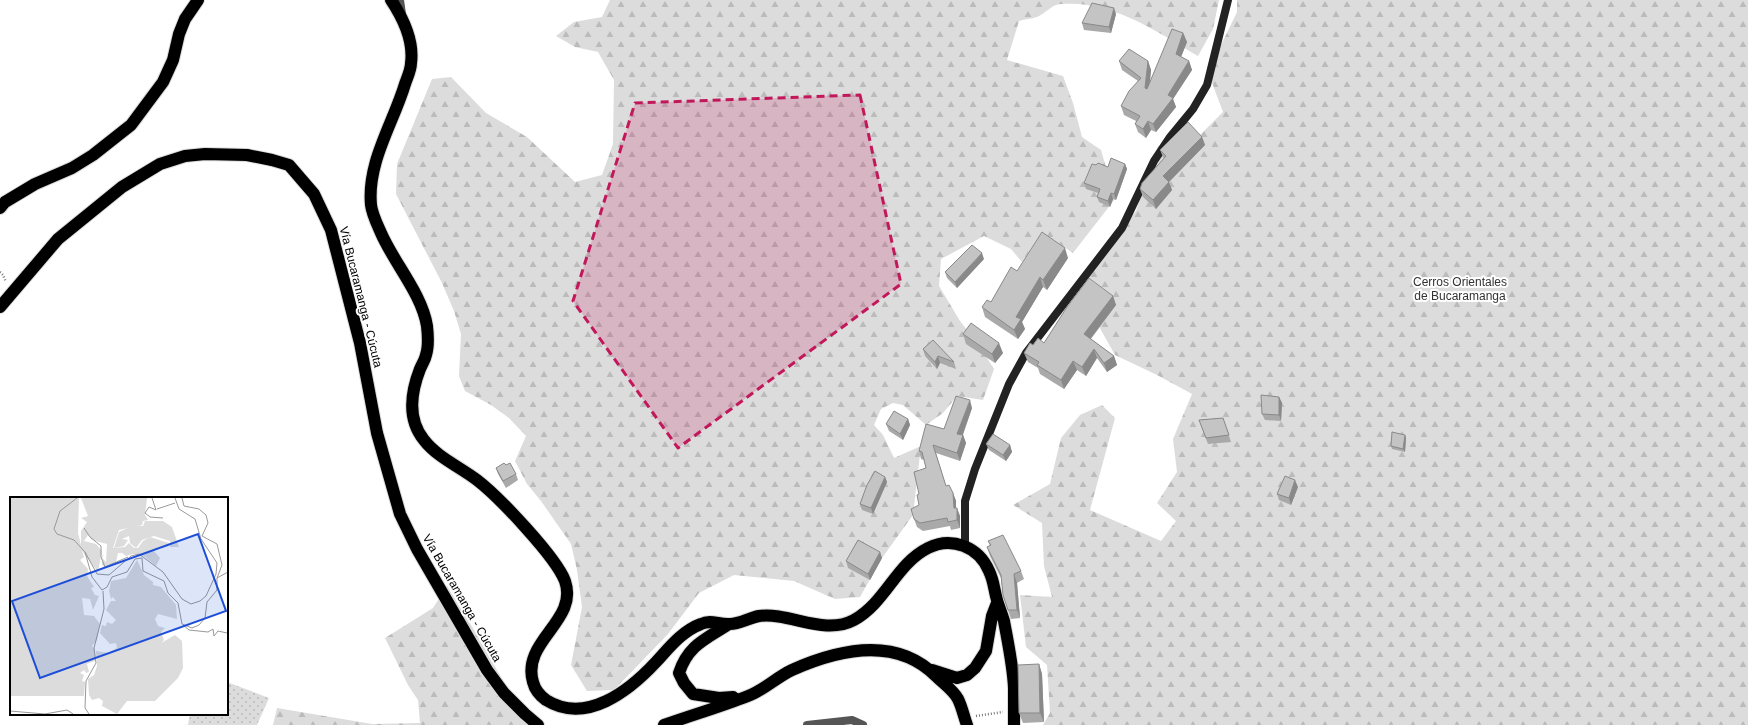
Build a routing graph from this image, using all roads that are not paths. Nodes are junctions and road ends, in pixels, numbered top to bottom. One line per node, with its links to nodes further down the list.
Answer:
1 (198, 0): 6 (highway)
2 (391, 0): 5 (highway)
3 (400, 0): 5 (street)
4 (1228, 0): 8 (street)
5 (404, 22): 10 (highway)
6 (0, 208)
7 (0, 307): 14 (highway, Vía Bucaramanga - Cúcuta)
8 (965, 546): 9 (highway); 10 (highway)
9 (997, 603): 11 (highway); 18 (highway)
10 (729, 624): 12 (highway)
11 (931, 670): 12 (highway); 13 (highway)
12 (749, 695): 15 (highway)
13 (966, 721)
14 (538, 725)
15 (664, 725)
16 (807, 725): 17 (street)
17 (863, 725)
18 (1014, 725)

